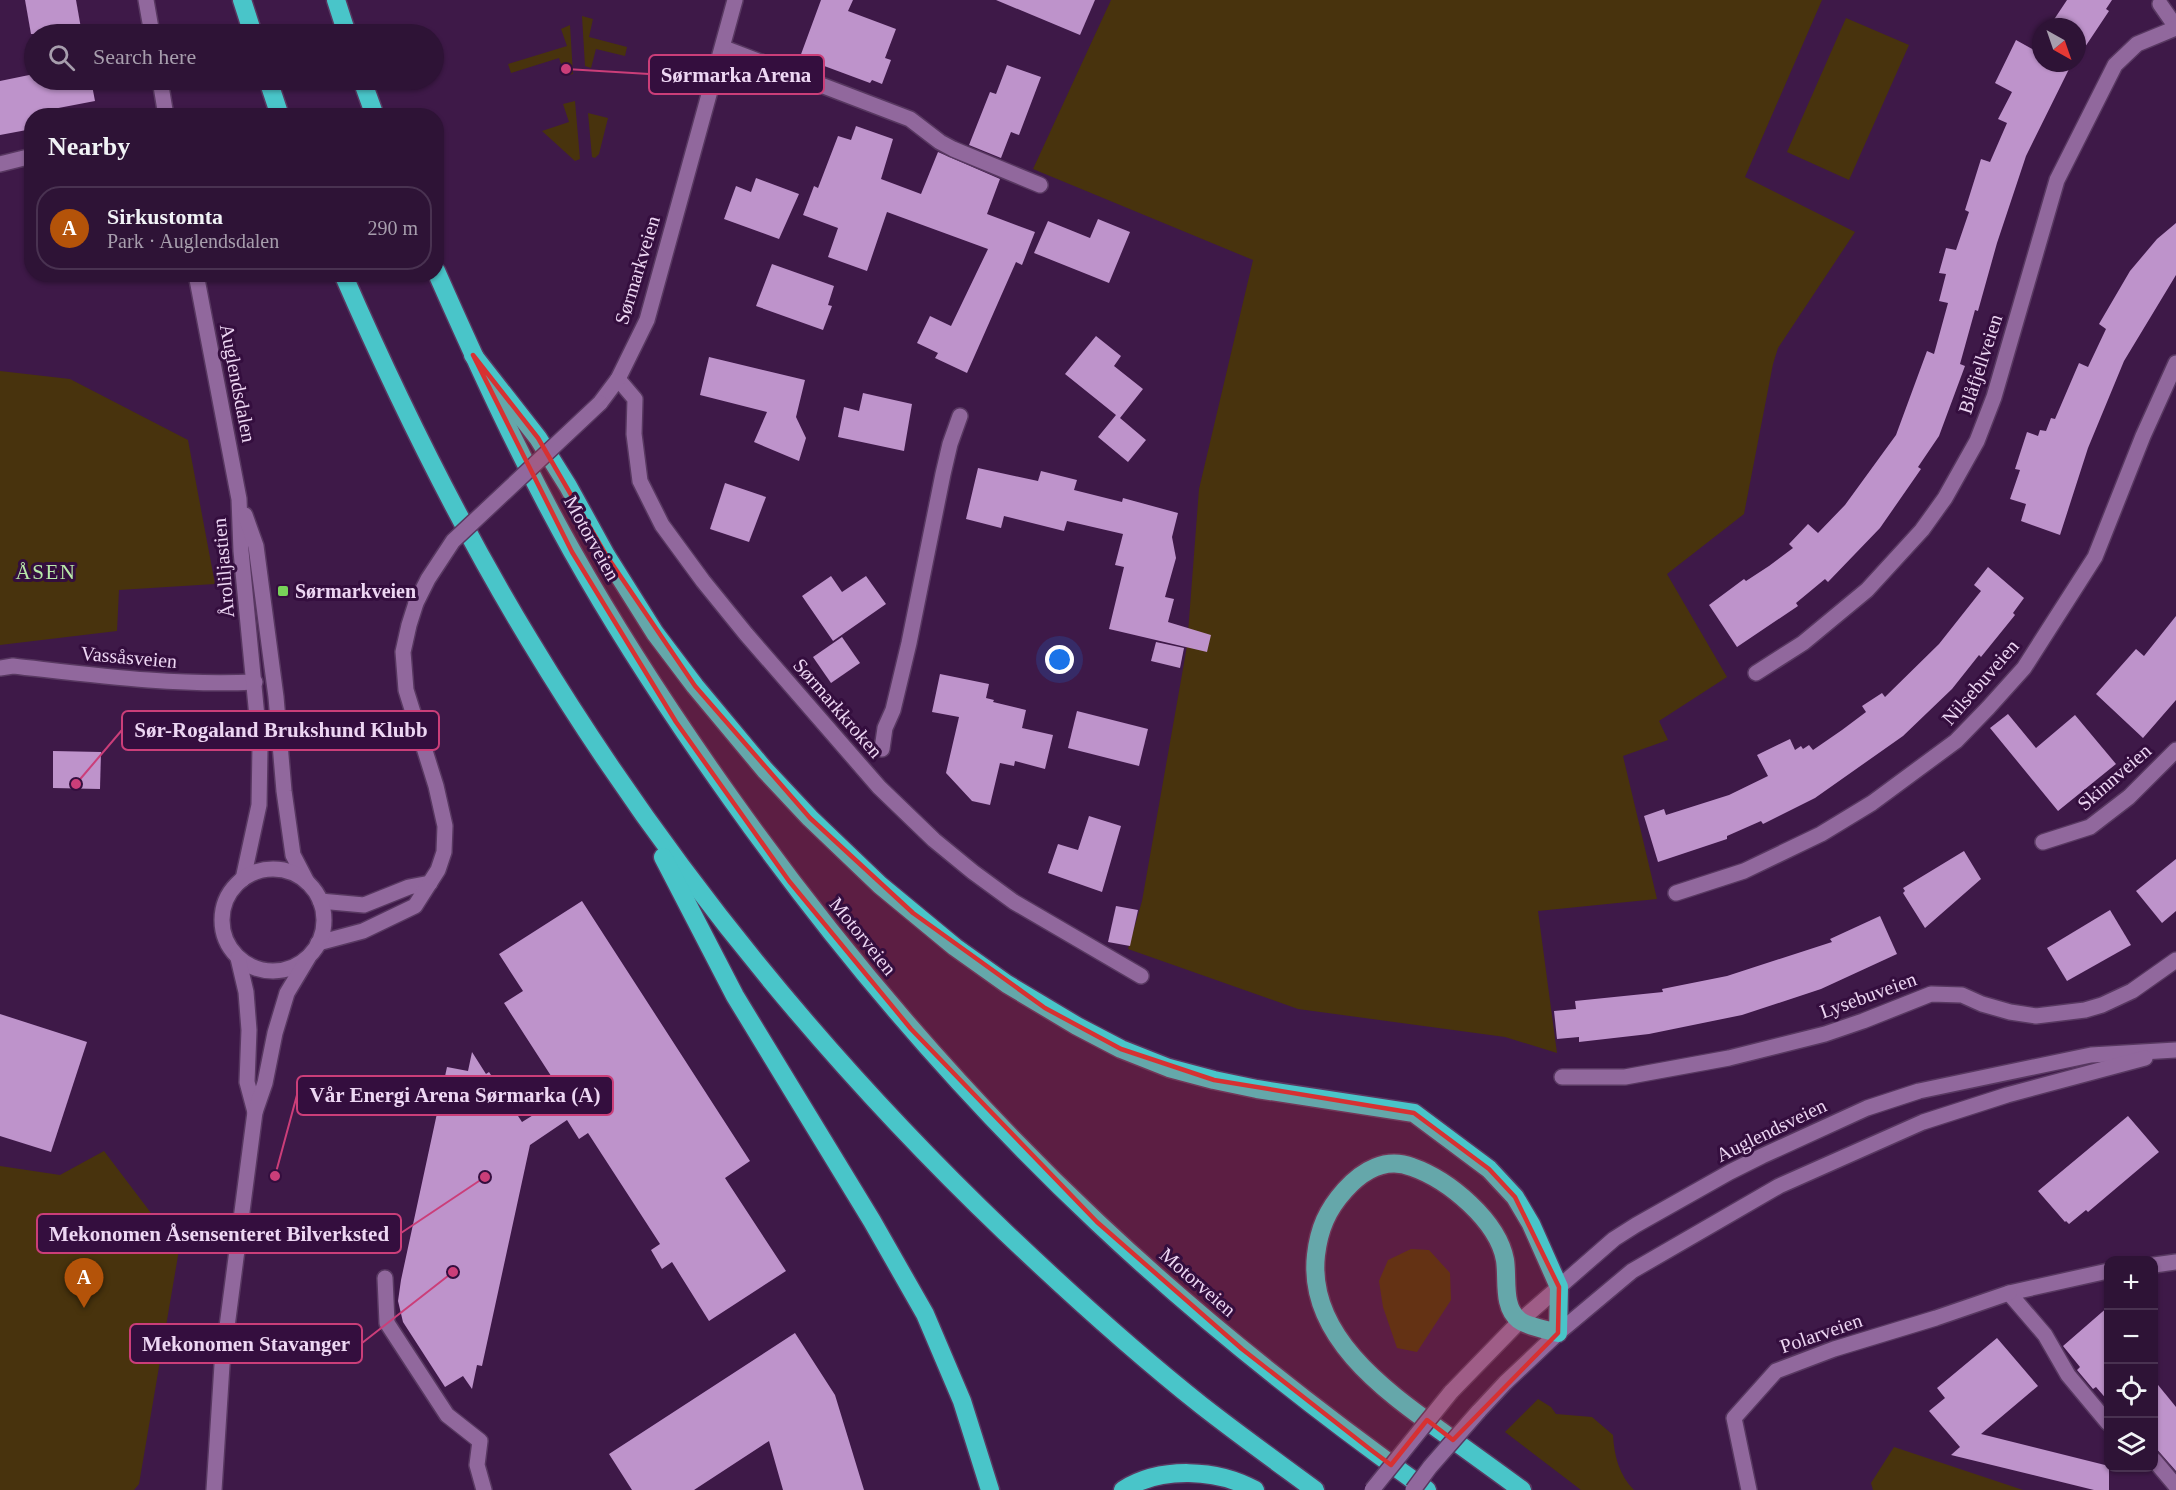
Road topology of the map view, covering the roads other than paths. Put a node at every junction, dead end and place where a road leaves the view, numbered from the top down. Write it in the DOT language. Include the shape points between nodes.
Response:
graph roads {
  1 [pos="146,0"];
  2 [pos="242,0"];
  3 [pos="336,0"];
  4 [pos="735,0"];
  5 [pos="2160,4"];
  6 [pos="150,24"];
  7 [pos="250,24"];
  8 [pos="344,24"];
  9 [pos="2176,27"];
  10 [pos="724,48"];
  11 [pos="162,90"];
  12 [pos="271,90"];
  13 [pos="366,90"];
  14 [pos="165,108"];
  15 [pos="277,108"];
  16 [pos="372,108"];
  17 [pos="24,158"];
  18 [pos="0,164"];
  19 [pos="1040,185"];
  20 [pos="198,282"];
  21 [pos="346,282"];
  22 [pos="441,282"];
  23 [pos="473,355"];
  24 [pos="2176,363"];
  25 [pos="618,379"];
  26 [pos="960,416"];
  27 [pos="239,499"];
  28 [pos="0,668"];
  29 [pos="1756,673"];
  30 [pos="255,682"];
  31 [pos="882,749"];
  32 [pos="2176,750"];
  33 [pos="635,802"];
  34 [pos="2043,842"];
  35 [pos="243,879"];
  36 [pos="307,882"];
  37 [pos="430,883"];
  38 [pos="1676,893"];
  39 [pos="320,901"];
  40 [pos="318,944"];
  41 [pos="238,958"];
  42 [pos="308,958"];
  43 [pos="2176,960"];
  44 [pos="1141,976"];
  45 [pos="2176,1050"];
  46 [pos="1562,1077"];
  47 [pos="255,1112"];
  48 [pos="2176,1262"];
  49 [pos="2158,1264"];
  50 [pos="2104,1272"];
  51 [pos="385,1278"];
  52 [pos="1559,1287"];
  53 [pos="2009,1293"];
  54 [pos="1520,1321"];
  55 [pos="1558,1333"];
  56 [pos="2105,1418"];
  57 [pos="2158,1465"];
  58 [pos="2176,1486"];
  59 [pos="214,1490"];
  60 [pos="484,1490"];
  61 [pos="990,1490"];
  62 [pos="1123,1490"];
  63 [pos="1255,1490"];
  64 [pos="1315,1490"];
  65 [pos="1372,1490"];
  66 [pos="1413,1490"];
  67 [pos="1427,1490"];
  68 [pos="1522,1490"];
  69 [pos="1749,1490"];
  1 -- 6 [label="street"];
  2 -- 7 [label="highway"];
  3 -- 8 [label="highway"];
  4 -- 10 [label="street, Sørmarkveien"];
  5 -- 9 [label="street"];
  9 -- 29 [label="street, Blåfjellveien" via="2137,44 2115,65 2057,180 1994,397 1977,441 1945,498 1922,530 1866,590 1803,643"];
  10 -- 19 [label="street" via="910,119 953,149"];
  10 -- 25 [label="street, Sørmarkveien" via="647,320"];
  11 -- 14 [label="street"];
  12 -- 15 [label="highway"];
  13 -- 16 [label="highway"];
  17 -- 18 [label="street"];
  20 -- 27 [label="street, Auglendsdalen"];
  21 -- 33 [label="highway" via="432,466 484,561 557,686"];
  22 -- 23 [label="highway, Motorveien"];
  23 -- 52 [label="highway" via="538,438 655,633 765,770 880,885 1007,984 1121,1049 1169,1068 1224,1082 1414,1113 1489,1169 1515,1197"];
  23 -- 67 [label="highway, Motorveien" via="572,552 676,722 789,881 911,1029 1035,1161 1170,1288 1312,1404"];
  24 -- 38 [label="street, Nilsebuveien" via="2095,557 2024,668 1988,708 1956,741 1821,834 1744,871"];
  25 -- 37 [label="street, Sørmarkveien, bridge" via="600,404 453,541 416,603 403,652 406,690 445,825 444,852"];
  25 -- 44 [label="street, Sørmarkkroken" via="635,399 634,434 640,481 662,525 746,634 879,787 934,840 1006,896"];
  26 -- 31 [label="street" via="950,444 909,643"];
  27 -- 30 [label="street, Åroliljastien"];
  27 -- 36 [label="street, Åroliljastien" via="256,546 293,855"];
  28 -- 30 [label="street, Vassåsveien" via="208,684"];
  30 -- 35 [label="street, Åroliljastien" via="259,805"];
  32 -- 34 [label="street, Skinnveien" via="2129,797 2090,827"];
  33 -- 61 [label="highway" via="735,996 925,1314 962,1401"];
  33 -- 64 [label="highway" via="683,870 780,991 923,1151 1122,1339"];
  35 -- 36 [label="street" via="259,871 276,869"];
  35 -- 41 [label="street" via="230,891 223,908 227,944"];
  36 -- 39 [label="street"];
  37 -- 39 [label="street" via="364,905"];
  37 -- 40 [label="street, Sørmarkveien" via="415,906 363,931"];
  39 -- 40 [label="street" via="323,929"];
  40 -- 42 [label="street"];
  41 -- 42 [label="street" via="254,968 273,971 292,968"];
  41 -- 47 [label="street" via="249,1030 247,1082"];
  42 -- 47 [label="street" via="287,993"];
  43 -- 46 [label="street, Lysebuveien" via="2132,991 2085,1010 2036,1016 2010,1012 1962,995 1931,994 1834,1030 1729,1058 1625,1077"];
  45 -- 52 [label="street, Auglendsveien" via="2091,1055 1919,1090 1867,1108 1762,1156 1636,1225"];
  45 -- 55 [label="street, Auglendsveien" via="1923,1122 1779,1186 1632,1271"];
  47 -- 59 [label="street" via="222,1365"];
  48 -- 49 [label="street"];
  50 -- 53 [label="street"];
  51 -- 60 [label="street" via="387,1323 447,1414 480,1441 477,1465"];
  52 -- 54 [label="street, Auglendsveien"];
  52 -- 55 [label="highway"];
  53 -- 56 [label="street" via="2044,1335 2068,1375"];
  53 -- 69 [label="street, Polarveien" via="1776,1371 1734,1418"];
  54 -- 55 [label="highway"];
  54 -- 65 [label="street, Auglendsveien, bridge" via="1451,1392"];
  54 -- 68 [label="highway" via="1509,1308 1504,1258 1493,1233 1479,1213 1449,1185 1414,1167 1393,1161 1363,1174 1349,1186 1321,1225 1315,1265 1317,1284 1321,1304 1338,1336 1392,1394"];
  55 -- 66 [label="street, Auglendsveien, bridge" via="1478,1412"];
  57 -- 58 [label="street"];
  62 -- 63 [label="highway" via="1143,1480 1184,1473 1209,1475"];
}
